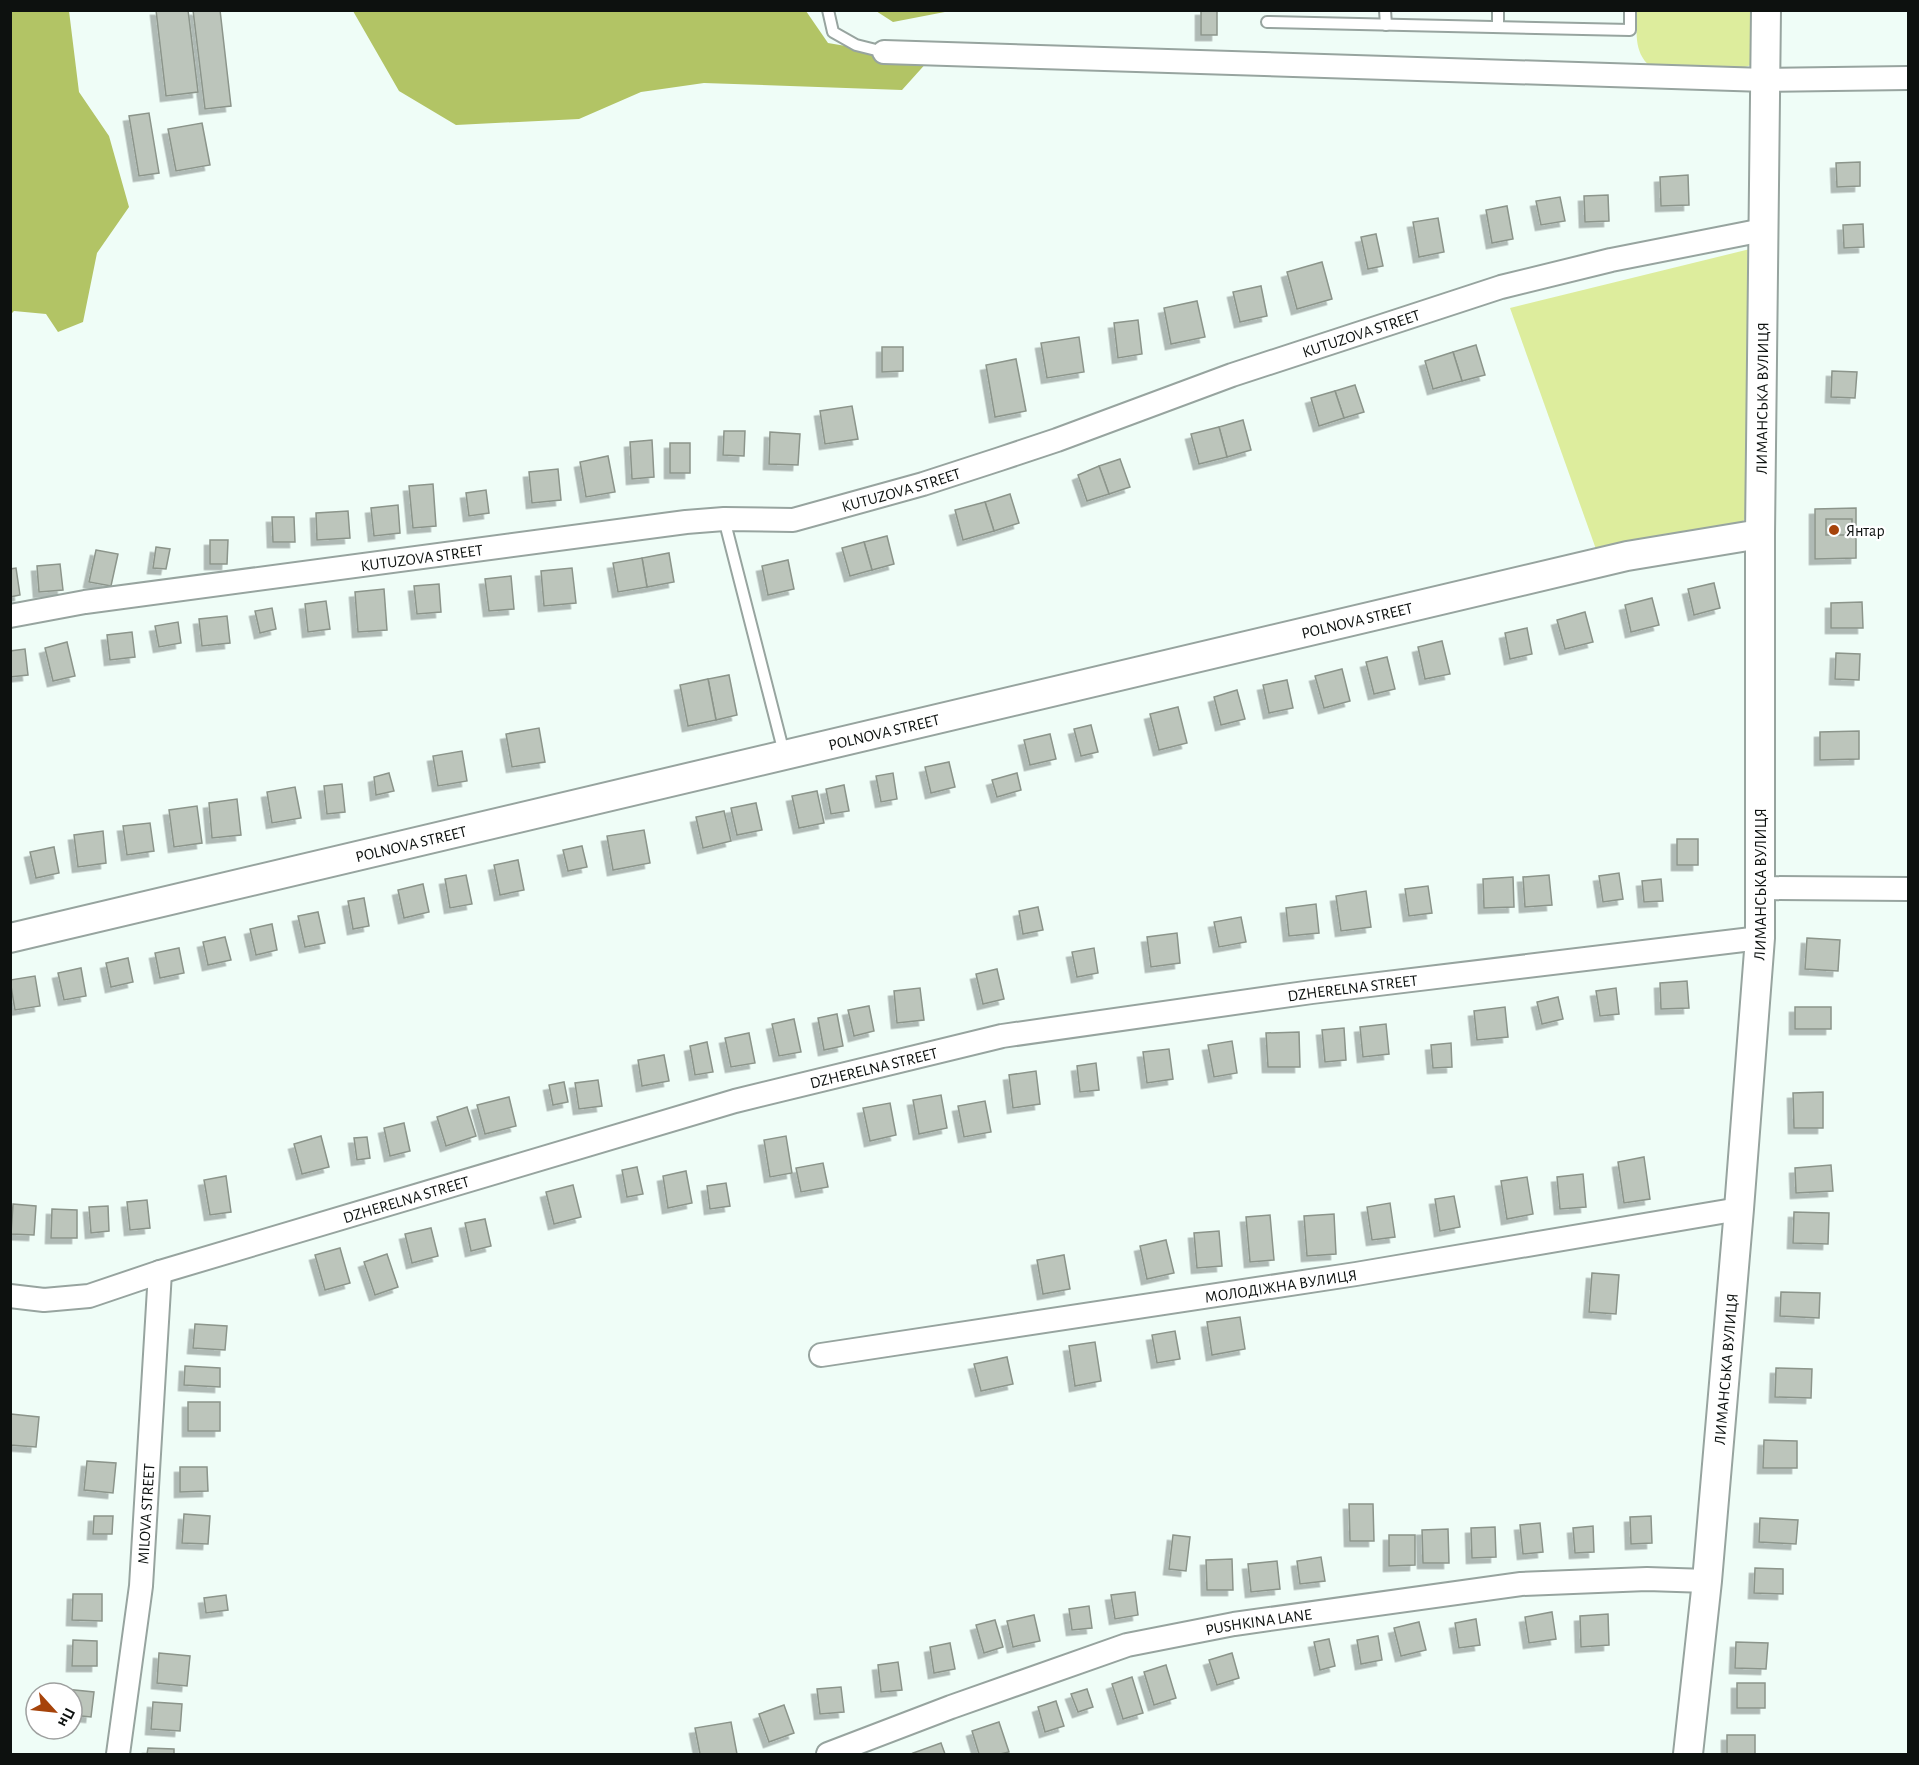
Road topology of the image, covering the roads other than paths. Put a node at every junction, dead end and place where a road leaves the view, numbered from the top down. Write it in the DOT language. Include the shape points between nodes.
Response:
graph roads {
  1 [pos="828,10"];
  2 [pos="1385,10"];
  3 [pos="1498,10"];
  4 [pos="1630,10"];
  5 [pos="1766,10"];
  6 [pos="1267,22"];
  7 [pos="1386,25"];
  8 [pos="1498,27"];
  9 [pos="884,52"];
  10 [pos="1908,78"];
  11 [pos="1765,80"];
  12 [pos="1763,230"];
  13 [pos="723,519"];
  14 [pos="1760,534"];
  15 [pos="10,616"];
  16 [pos="784,753"];
  17 [pos="1761,888"];
  18 [pos="1908,889"];
  19 [pos="10,938"];
  20 [pos="1760,938"];
  21 [pos="1739,1209"];
  22 [pos="160,1272"];
  23 [pos="10,1296"];
  24 [pos="821,1355"];
  25 [pos="1707,1581"];
  26 [pos="118,1755"];
  27 [pos="828,1755"];
  28 [pos="1688,1755"];
  1 -- 9 [label="lane" via="833,32 856,45"];
  2 -- 7 [label="lane"];
  3 -- 8 [label="lane"];
  4 -- 8 [label="lane" via="1630,30"];
  5 -- 11 [label="street, ЛИМАНСЬКА ВУЛИЦЯ"];
  6 -- 7 [label="lane"];
  7 -- 8 [label="lane"];
  9 -- 11 [label="street"];
  10 -- 11 [label="street"];
  11 -- 12 [label="street, ЛИМАНСЬКА ВУЛИЦЯ"];
  12 -- 13 [label="street, KUTUZOVA STREET" via="1611,260 1502,287 1232,375 1057,441 793,520"];
  12 -- 14 [label="street, ЛИМАНСЬКА ВУЛИЦЯ"];
  13 -- 15 [label="street, KUTUZOVA STREET" via="270,576"];
  13 -- 16 [label="lane"];
  14 -- 16 [label="street, POLNOVA STREET" via="1627,556"];
  14 -- 17 [label="street, ЛИМАНСЬКА ВУЛИЦЯ"];
  16 -- 19 [label="street, POLNOVA STREET"];
  17 -- 18 [label="street"];
  17 -- 20 [label="street, ЛИМАНСЬКА ВУЛИЦЯ"];
  20 -- 21 [label="street, ЛИМАНСЬКА ВУЛИЦЯ"];
  20 -- 22 [label="street, DZHERELNA STREET" via="1312,992 1002,1036 735,1101"];
  21 -- 24 [label="street, МОЛОДІЖНА ВУЛИЦЯ" via="1356,1274"];
  21 -- 25 [label="street, ЛИМАНСЬКА ВУЛИЦЯ"];
  22 -- 23 [label="street, DZHERELNA STREET" via="89,1296 44,1300"];
  22 -- 26 [label="street, MILOVA STREET" via="141,1586"];
  25 -- 27 [label="street, PUSHKINA LANE" via="1521,1584 1234,1624 1127,1645"];
  25 -- 28 [label="street, ЛИМАНСЬКА ВУЛИЦЯ"];
}
